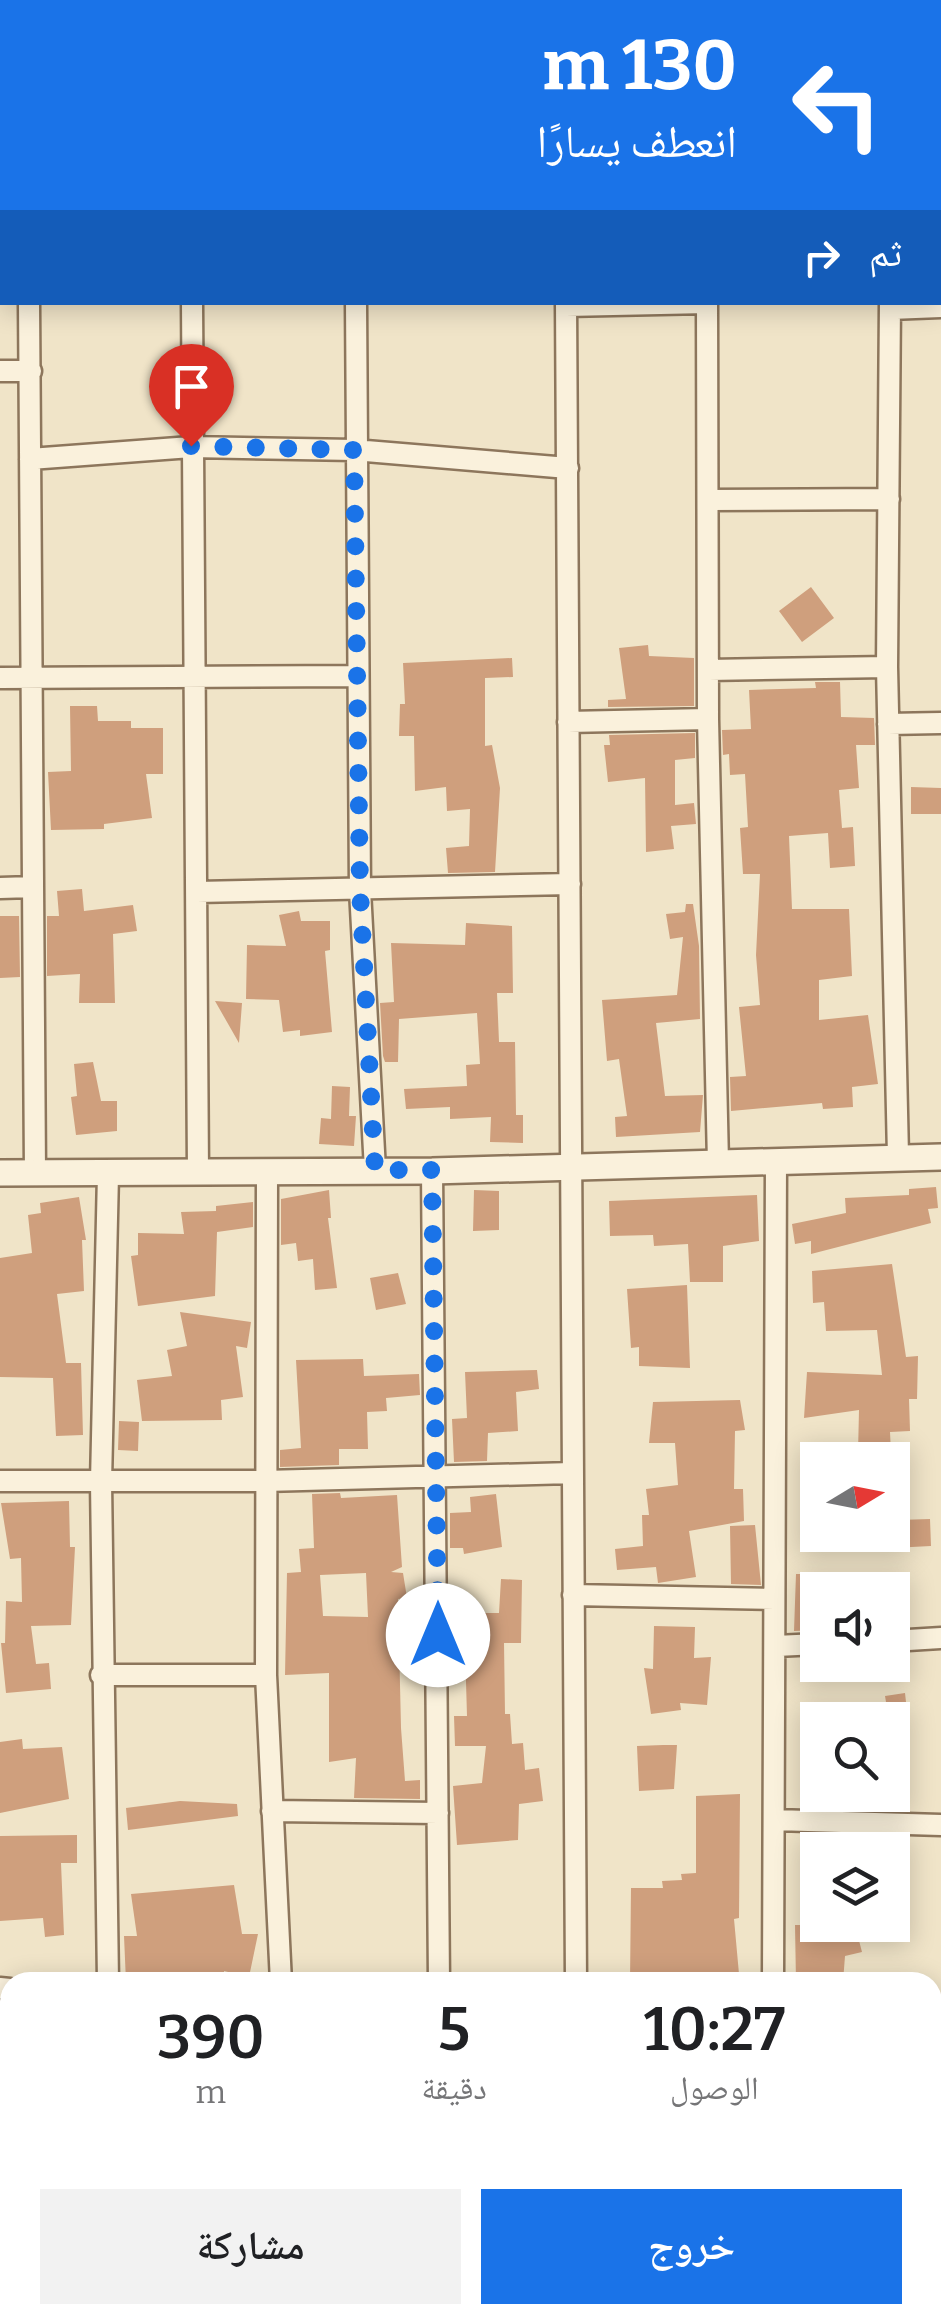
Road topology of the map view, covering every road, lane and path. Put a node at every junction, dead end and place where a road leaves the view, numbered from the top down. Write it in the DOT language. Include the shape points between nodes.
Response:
graph roads {
  1 [pos="29,305"];
  2 [pos="192,305"];
  3 [pos="356,305"];
  4 [pos="566,305"];
  5 [pos="706,305"];
  6 [pos="890,306"];
  7 [pos="941,308"];
  8 [pos="30,371"];
  9 [pos="0,372"];
  10 [pos="191,446"];
  11 [pos="354,450"];
  12 [pos="30,459"];
  13 [pos="568,468"];
  14 [pos="889,499"];
  15 [pos="710,500"];
  16 [pos="887,667"];
  17 [pos="710,670"];
  18 [pos="194,674"];
  19 [pos="358,676"];
  20 [pos="30,677"];
  21 [pos="0,678"];
  22 [pos="708,719"];
  23 [pos="568,722"];
  24 [pos="941,722"];
  25 [pos="888,724"];
  26 [pos="570,884"];
  27 [pos="32,887"];
  28 [pos="0,888"];
  29 [pos="360,890"];
  30 [pos="197,892"];
  31 [pos="898,1156"];
  32 [pos="941,1157"];
  33 [pos="776,1161"];
  34 [pos="718,1163"];
  35 [pos="572,1167"];
  36 [pos="375,1170"];
  37 [pos="432,1170"];
  38 [pos="198,1172"];
  39 [pos="0,1173"];
  40 [pos="35,1173"];
  41 [pos="267,1173"];
  42 [pos="108,1174"];
  43 [pos="572,1472"];
  44 [pos="437,1476"];
  45 [pos="264,1481"];
  46 [pos="0,1482"];
  47 [pos="101,1482"];
  48 [pos="573,1595"];
  49 [pos="774,1599"];
  50 [pos="941,1638"];
  51 [pos="910,1639"];
  52 [pos="800,1645"];
  53 [pos="776,1646"];
  54 [pos="266,1674"];
  55 [pos="101,1675"];
  56 [pos="272,1811"];
  57 [pos="438,1813"];
  58 [pos="775,1820"];
  59 [pos="941,1825"];
  60 [pos="108,1972"];
  61 [pos="280,1972"];
  62 [pos="439,1972"];
  63 [pos="576,1972"];
  64 [pos="774,1972"];
  1 -- 8 [label="street"];
  2 -- 10 [label="street"];
  3 -- 11 [label="street"];
  4 -- 13 [label="street"];
  5 -- 15 [label="street"];
  6 -- 7 [label="street"];
  6 -- 14 [label="street"];
  8 -- 9 [label="street"];
  8 -- 12 [label="street"];
  10 -- 11 [label="street"];
  10 -- 12 [label="street"];
  10 -- 18 [label="street"];
  11 -- 13 [label="street"];
  11 -- 19 [label="street"];
  12 -- 20 [label="street"];
  13 -- 23 [label="street"];
  14 -- 15 [label="street"];
  14 -- 16 [label="street"];
  15 -- 17 [label="street"];
  16 -- 17 [label="street"];
  16 -- 25 [label="street"];
  17 -- 22 [label="street"];
  18 -- 19 [label="street"];
  18 -- 20 [label="street"];
  18 -- 30 [label="street"];
  19 -- 29 [label="street"];
  20 -- 21 [label="street"];
  20 -- 27 [label="street"];
  22 -- 23 [label="street"];
  22 -- 34 [label="street"];
  23 -- 26 [label="street"];
  24 -- 25 [label="street"];
  25 -- 31 [label="street"];
  26 -- 29 [label="street"];
  26 -- 35 [label="street"];
  27 -- 28 [label="street"];
  27 -- 40 [label="street"];
  29 -- 30 [label="street"];
  29 -- 36 [label="street"];
  30 -- 38 [label="street"];
  31 -- 32 [label="street"];
  31 -- 33 [label="street"];
  33 -- 34 [label="street"];
  33 -- 49 [label="street"];
  34 -- 35 [label="street"];
  35 -- 37 [label="street"];
  35 -- 43 [label="street"];
  36 -- 37 [label="street"];
  36 -- 41 [label="street"];
  37 -- 44 [label="street"];
  38 -- 41 [label="street"];
  38 -- 42 [label="street"];
  39 -- 40 [label="street"];
  40 -- 42 [label="street"];
  41 -- 45 [label="street"];
  42 -- 47 [label="street"];
  43 -- 44 [label="street"];
  43 -- 48 [label="street"];
  44 -- 45 [label="street"];
  44 -- 57 [label="street"];
  45 -- 47 [label="street"];
  45 -- 54 [label="street"];
  46 -- 47 [label="street"];
  47 -- 55 [label="street"];
  48 -- 49 [label="street"];
  48 -- 63 [label="street"];
  49 -- 53 [label="street"];
  50 -- 51 [label="street"];
  52 -- 53 [label="street"];
  53 -- 58 [label="street"];
  54 -- 55 [label="street"];
  54 -- 56 [label="street"];
  55 -- 60 [label="street"];
  56 -- 57 [label="street"];
  56 -- 61 [label="street"];
  57 -- 62 [label="street"];
  58 -- 59 [label="street"];
  58 -- 64 [label="street"];
}
